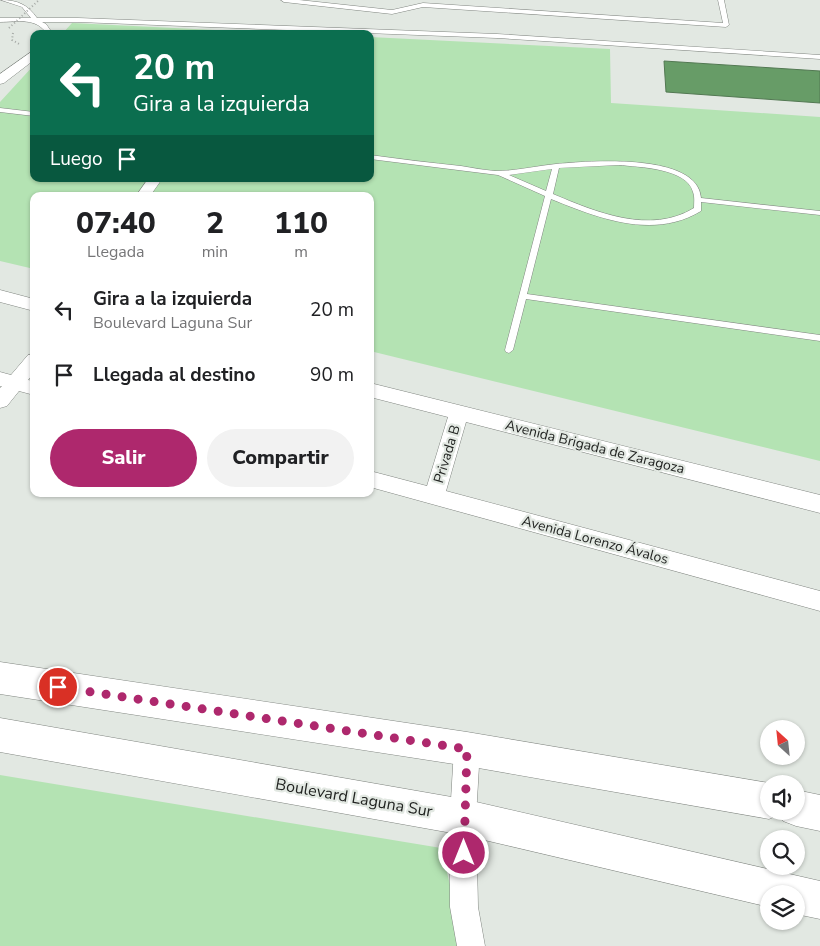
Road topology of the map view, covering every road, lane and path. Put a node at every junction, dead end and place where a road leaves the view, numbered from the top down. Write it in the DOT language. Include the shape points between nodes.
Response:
graph roads {
  1 [pos="4,0"];
  2 [pos="30,0"];
  3 [pos="39,0"];
  4 [pos="284,0"];
  5 [pos="721,0"];
  6 [pos="24,6"];
  7 [pos="0,20"];
  8 [pos="36,21"];
  9 [pos="15,27"];
  10 [pos="10,28"];
  11 [pos="47,30"];
  12 [pos="340,30"];
  13 [pos="374,31"];
  14 [pos="30,50"];
  15 [pos="820,58"];
  16 [pos="0,80"];
  17 [pos="0,110"];
  18 [pos="30,114"];
  19 [pos="374,157"];
  20 [pos="556,166"];
  21 [pos="499,173"];
  22 [pos="549,194"];
  23 [pos="700,200"];
  24 [pos="820,213"];
  25 [pos="0,296"];
  26 [pos="522,296"];
  27 [pos="30,304"];
  28 [pos="820,338"];
  29 [pos="509,350"];
  30 [pos="30,363"];
  31 [pos="8,381"];
  32 [pos="30,387"];
  33 [pos="374,391"];
  34 [pos="0,402"];
  35 [pos="460,413"];
  36 [pos="374,480"];
  37 [pos="434,496"];
  38 [pos="820,504"];
  39 [pos="820,601"];
  40 [pos="0,678"];
  41 [pos="0,735"];
  42 [pos="467,749"];
  43 [pos="760,800"];
  44 [pos="805,810"];
  45 [pos="820,814"];
  46 [pos="464,817"];
  47 [pos="760,886"];
  48 [pos="805,897"];
  49 [pos="820,900"];
  50 [pos="471,946"];
  1 -- 6 [label="lane"];
  2 -- 6 [label="lane"];
  3 -- 10 [label="path, bridge"];
  4 -- 5 [label="lane" via="392,12 423,5 726,25"];
  6 -- 8 [label="lane"];
  7 -- 8 [label="lane"];
  8 -- 11 [label="lane"];
  8 -- 12 [label="lane"];
  9 -- 14 [label="path" via="12,40"];
  13 -- 15 [label="lane" via="497,36"];
  14 -- 16 [label="street"];
  17 -- 18 [label="lane"];
  19 -- 21 [label="lane"];
  20 -- 21 [label="lane"];
  20 -- 22 [label="lane"];
  20 -- 23 [label="lane" via="626,164 669,169 686,177 698,189"];
  21 -- 22 [label="lane"];
  22 -- 23 [label="lane" via="604,214 657,223 688,216 698,210"];
  22 -- 26 [label="lane"];
  23 -- 24 [label="lane"];
  25 -- 27 [label="street"];
  26 -- 28 [label="lane"];
  26 -- 29 [label="lane"];
  30 -- 31 [label="street"];
  31 -- 32 [label="street"];
  31 -- 34 [label="street"];
  33 -- 35 [label="street, Avenida Brigada de Zaragoza"];
  35 -- 37 [label="street, Privada B"];
  35 -- 38 [label="street, Avenida Brigada de Zaragoza"];
  36 -- 37 [label="street, Avenida Lorenzo Ávalos"];
  37 -- 39 [label="street, Avenida Lorenzo Ávalos"];
  40 -- 42 [label="main road"];
  41 -- 46 [label="main road, Boulevard Laguna Sur"];
  42 -- 43 [label="main road"];
  42 -- 46 [label="street"];
  44 -- 45 [label="main road"];
  46 -- 47 [label="main road, Boulevard Laguna Sur"];
  46 -- 50 [label="street" via="464,907"];
  48 -- 49 [label="main road, Boulevard Laguna Sur"];
}
